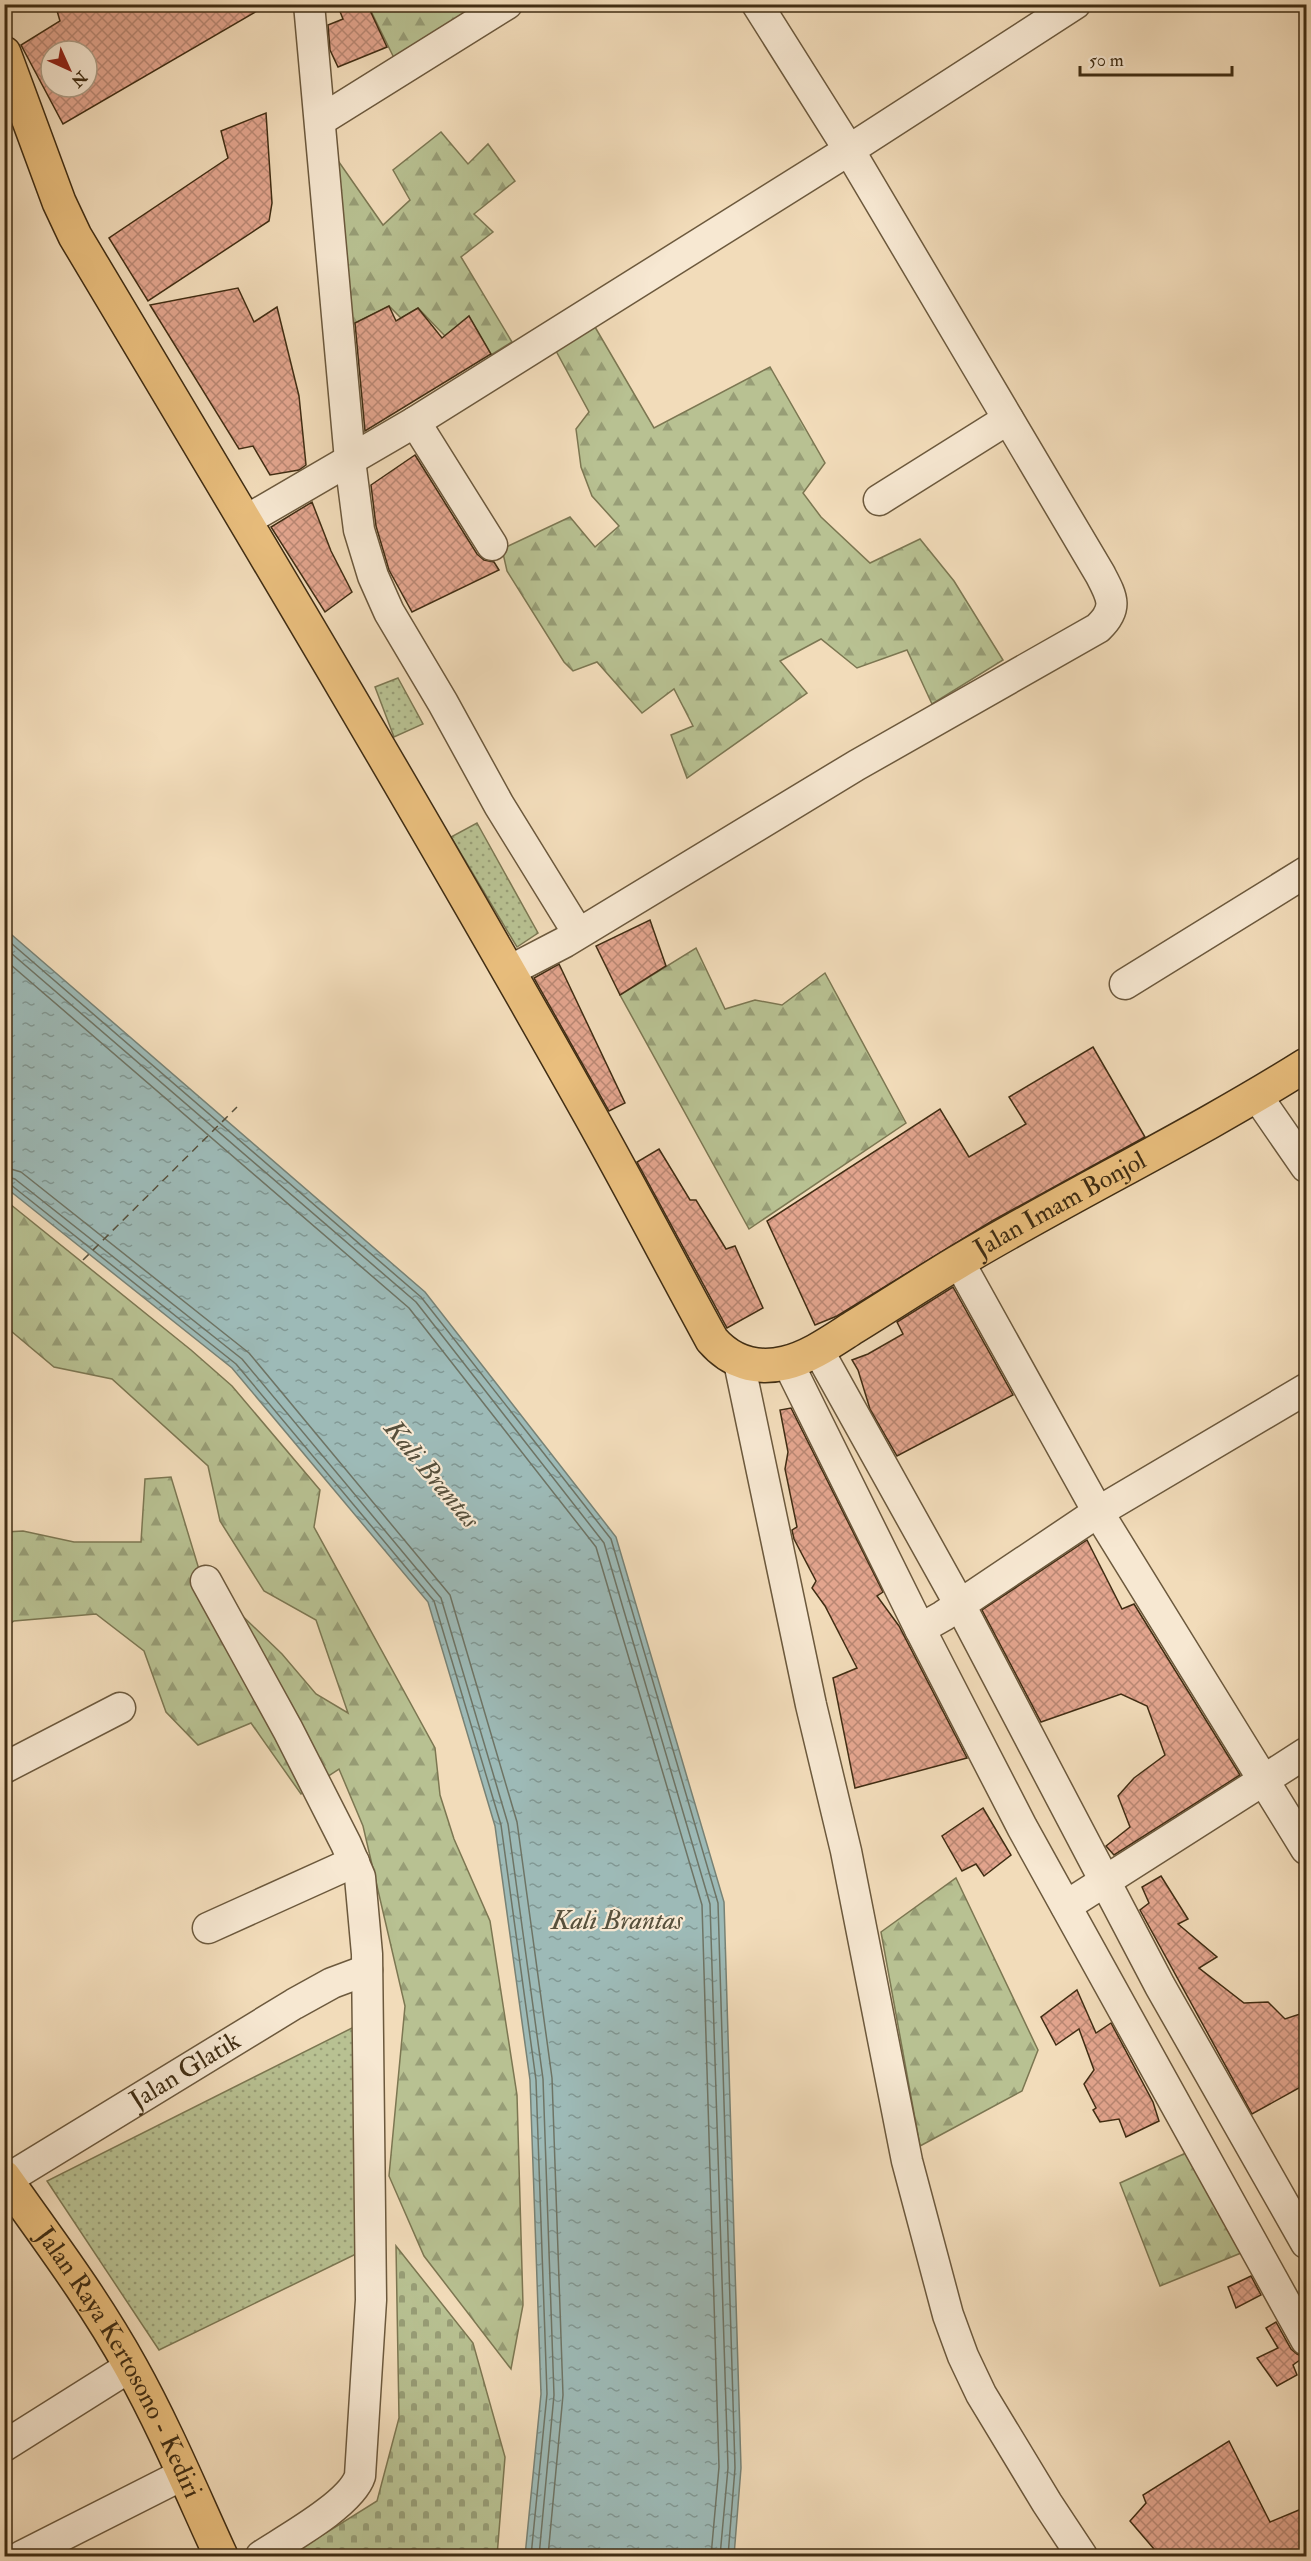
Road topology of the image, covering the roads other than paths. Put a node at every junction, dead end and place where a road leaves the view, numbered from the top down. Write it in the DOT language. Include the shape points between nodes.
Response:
graph roads {
  1 [pos="309,4"];
  2 [pos="507,4"];
  3 [pos="757,4"];
  4 [pos="1075,4"];
  5 [pos="4,53"];
  6 [pos="321,120"];
  7 [pos="849,150"];
  8 [pos="1008,419"];
  9 [pos="415,422"];
  10 [pos="350,460"];
  11 [pos="879,500"];
  12 [pos="245,521"];
  13 [pos="492,545"];
  14 [pos="1306,872"];
  15 [pos="563,943"];
  16 [pos="509,971"];
  17 [pos="1125,984"];
  18 [pos="1306,1065"];
  19 [pos="1257,1096"];
  20 [pos="1306,1167"];
  21 [pos="959,1262"];
  22 [pos="802,1357"];
  23 [pos="739,1362"];
  24 [pos="1306,1389"];
  25 [pos="1098,1512"];
  26 [pos="206,1581"];
  27 [pos="941,1617"];
  28 [pos="120,1708"];
  29 [pos="1306,1754"];
  30 [pos="4,1768"];
  31 [pos="1264,1782"];
  32 [pos="1306,1849"];
  33 [pos="354,1862"];
  34 [pos="1107,1882"];
  35 [pos="1066,1906"];
  36 [pos="208,1928"];
  37 [pos="367,1970"];
  38 [pos="5,2178"];
  39 [pos="1306,2243"];
  40 [pos="1306,2340"];
  41 [pos="131,2367"];
  42 [pos="4,2446"];
  43 [pos="184,2474"];
  44 [pos="22,2556"];
  45 [pos="221,2556"];
  46 [pos="261,2556"];
  47 [pos="1082,2556"];
  1 -- 6 [label="street"];
  2 -- 6 [label="street"];
  3 -- 7 [label="street"];
  4 -- 7 [label="street"];
  5 -- 12 [label="main road" via="75,236"];
  6 -- 10 [label="street"];
  7 -- 8 [label="street"];
  7 -- 9 [label="street"];
  8 -- 11 [label="street"];
  8 -- 15 [label="street" via="1106,586 1113,607 1106,621 857,765"];
  9 -- 10 [label="street"];
  9 -- 13 [label="street"];
  10 -- 12 [label="street"];
  10 -- 15 [label="street" via="359,530 373,576 389,612 500,805"];
  12 -- 16 [label="main road"];
  14 -- 17 [label="street"];
  15 -- 16 [label="street"];
  16 -- 23 [label="main road" via="712,1340"];
  18 -- 19 [label="main road, Jalan Imam Bonjol"];
  19 -- 20 [label="street"];
  19 -- 21 [label="main road, Jalan Imam Bonjol"];
  21 -- 22 [label="main road, Jalan Imam Bonjol"];
  21 -- 25 [label="street"];
  22 -- 23 [label="main road" via="765,1366"];
  22 -- 27 [label="street"];
  22 -- 27 [label="street"];
  23 -- 47 [label="street" via="846,1851 907,2161 948,2315 981,2394"];
  24 -- 25 [label="street"];
  25 -- 27 [label="street"];
  25 -- 31 [label="street"];
  26 -- 33 [label="street" via="288,1730"];
  27 -- 34 [label="street"];
  27 -- 35 [label="street"];
  28 -- 30 [label="street"];
  29 -- 31 [label="street"];
  31 -- 32 [label="street"];
  31 -- 34 [label="street"];
  33 -- 36 [label="street"];
  33 -- 37 [label="street" via="364,1902"];
  34 -- 35 [label="street"];
  34 -- 39 [label="street" via="1160,1986"];
  35 -- 40 [label="street"];
  37 -- 38 [label="street, Jalan Glatik" via="294,2004"];
  37 -- 46 [label="street" via="371,2300 360,2476 345,2499"];
  38 -- 41 [label="main road, Jalan Raya Kertosono - Kediri" via="42,2228"];
  41 -- 42 [label="street"];
  41 -- 43 [label="main road, Jalan Raya Kertosono - Kediri"];
  43 -- 44 [label="street"];
  43 -- 45 [label="main road, Jalan Raya Kertosono - Kediri"];
}
